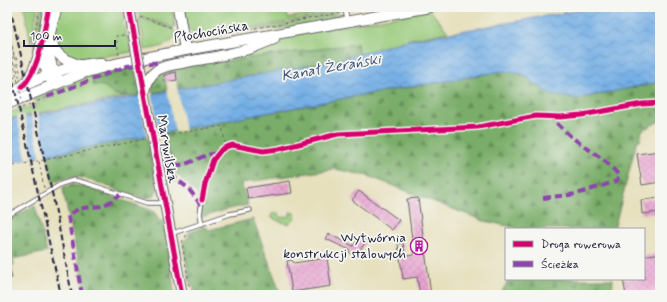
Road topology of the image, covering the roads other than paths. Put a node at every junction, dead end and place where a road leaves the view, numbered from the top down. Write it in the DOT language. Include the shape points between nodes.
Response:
graph roads {
  1 [pos="49,7"];
  2 [pos="57,7"];
  3 [pos="129,7"];
  4 [pos="178,7"];
  5 [pos="345,7"];
  6 [pos="430,7"];
  7 [pos="346,17"];
  8 [pos="289,32"];
  9 [pos="50,36"];
  10 [pos="41,43"];
  11 [pos="185,50"];
  12 [pos="81,69"];
  13 [pos="52,74"];
  14 [pos="69,80"];
  15 [pos="22,87"];
  16 [pos="38,92"];
  17 [pos="145,93"];
  18 [pos="7,94"];
  19 [pos="10,107"];
  20 [pos="202,200"];
  21 [pos="165,203"];
  22 [pos="250,210"];
  23 [pos="7,216"];
  24 [pos="202,224"];
  25 [pos="171,234"];
  26 [pos="182,295"];
  1 -- 10 [label="main road"];
  2 -- 9 [label="main road"];
  3 -- 17 [label="main road, Marywilska, bridge"];
  4 -- 11 [label="main road"];
  5 -- 7 [label="lane"];
  6 -- 7 [label="main road, Płochocińska"];
  7 -- 8 [label="main road, Płochocińska"];
  8 -- 11 [label="main road, Płochocińska"];
  8 -- 17 [label="main road, bridge" via="249,49 159,68 150,78"];
  9 -- 12 [label="main road" via="59,55"];
  9 -- 13 [label="main road" via="48,47 53,66"];
  10 -- 13 [label="main road" via="45,69"];
  10 -- 15 [label="main road" via="32,74"];
  11 -- 12 [label="main road, Płochocińska" via="92,63"];
  12 -- 13 [label="main road, Płochocińska"];
  12 -- 14 [label="main road, Płochocińska"];
  13 -- 14 [label="main road"];
  13 -- 15 [label="main road, Płochocińska"];
  13 -- 16 [label="main road" via="49,84"];
  14 -- 16 [label="main road, Płochocińska"];
  15 -- 18 [label="main road, Płochocińska"];
  16 -- 19 [label="main road, Płochocińska"];
  17 -- 21 [label="main road, Marywilska, bridge"];
  20 -- 24 [label="lane"];
  21 -- 23 [label="lane" via="147,203 74,180 61,184"];
  21 -- 25 [label="main road, Marywilska"];
  22 -- 24 [label="lane"];
  24 -- 25 [label="lane"];
  25 -- 26 [label="main road, Marywilska"];
}
